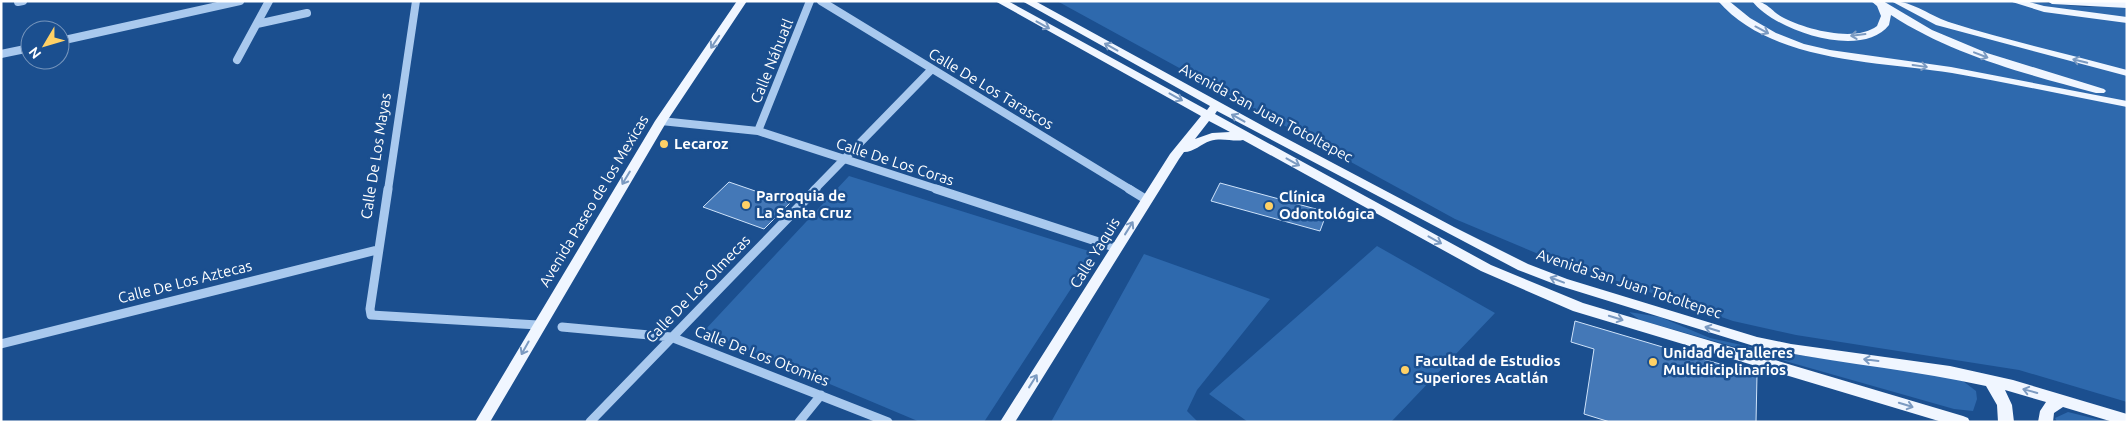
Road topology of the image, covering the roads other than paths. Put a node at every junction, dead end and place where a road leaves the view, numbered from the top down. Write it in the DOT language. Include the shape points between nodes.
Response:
graph roads {
  1 [pos="240,1"];
  2 [pos="269,1"];
  3 [pos="416,1"];
  4 [pos="742,1"];
  5 [pos="810,1"];
  6 [pos="821,1"];
  7 [pos="1000,1"];
  8 [pos="1027,1"];
  9 [pos="1723,1"];
  10 [pos="1757,1"];
  11 [pos="1896,1"];
  12 [pos="2014,1"];
  13 [pos="2058,2"];
  14 [pos="1879,4"];
  15 [pos="2127,5"];
  16 [pos="308,12"];
  17 [pos="2127,20"];
  18 [pos="257,24"];
  19 [pos="70,39"];
  20 [pos="20,50"];
  21 [pos="1,54"];
  22 [pos="237,60"];
  23 [pos="932,69"];
  24 [pos="2127,73"];
  25 [pos="2127,98"];
  26 [pos="2127,104"];
  27 [pos="1212,110"];
  28 [pos="661,121"];
  29 [pos="758,131"];
  30 [pos="1250,138"];
  31 [pos="1174,157"];
  32 [pos="844,159"];
  33 [pos="1147,200"];
  34 [pos="1117,248"];
  35 [pos="377,250"];
  36 [pos="538,325"];
  37 [pos="562,327"];
  38 [pos="671,337"];
  39 [pos="1,344"];
  40 [pos="1991,381"];
  41 [pos="821,395"];
  42 [pos="2062,400"];
  43 [pos="2127,420"];
  44 [pos="482,422"];
  45 [pos="590,422"];
  46 [pos="799,422"];
  47 [pos="888,422"];
  48 [pos="1007,422"];
  49 [pos="1963,422"];
  50 [pos="2006,422"];
  51 [pos="2046,422"];
  1 -- 19 [label="street"];
  2 -- 18 [label="street"];
  3 -- 35 [label="street, Calle De Los Mayas"];
  4 -- 28 [label="main road, Avenida Paseo de los Mexicas, one-way"];
  5 -- 29 [label="street, Calle Náhuatl"];
  6 -- 23 [label="street, Calle De Los Tarascos"];
  7 -- 27 [label="main road, Avenida San Juan Totoltepec, one-way"];
  27 -- 8 [label="main road, Avenida San Juan Totoltepec, one-way"];
  9 -- 26 [label="main road, one-way" via="1745,20 1766,32 1815,50 1951,70"];
  14 -- 10 [label="main road, one-way" via="1886,16 1884,25 1875,32 1837,36 1791,25 1772,15"];
  24 -- 11 [label="main road, one-way" via="1966,31 1932,20"];
  12 -- 17 [label="main road" via="2058,11"];
  13 -- 15 [label="main road"];
  14 -- 25 [label="main road, one-way" via="1907,22 1975,53 2036,74"];
  16 -- 18 [label="street"];
  18 -- 22 [label="street"];
  20 -- 21 [label="street"];
  23 -- 32 [label="street, Calle De Los Olmecas"];
  23 -- 33 [label="street, Calle De Los Tarascos"];
  27 -- 30 [label="main road, Avenida San Juan Totoltepec"];
  27 -- 31 [label="main road, Calle Yaquis"];
  40 -- 27 [label="main road, Avenida San Juan Totoltepec, one-way" via="1907,364 1757,342 1578,288 1523,267"];
  28 -- 29 [label="street, Calle De Los Coras"];
  28 -- 36 [label="main road, Avenida Paseo de los Mexicas, one-way"];
  29 -- 32 [label="street, Calle De Los Coras"];
  30 -- 31 [label="main road" via="1225,134 1209,136"];
  30 -- 49 [label="main road, Avenida San Juan Totoltepec, one-way" via="1486,268 1532,289 1578,307"];
  31 -- 33 [label="main road, Calle Yaquis"];
  32 -- 34 [label="street, Calle De Los Coras"];
  32 -- 38 [label="street, Calle De Los Olmecas"];
  34 -- 33 [label="main road, Calle Yaquis, one-way"];
  48 -- 34 [label="main road, Calle Yaquis, one-way"];
  35 -- 36 [label="street, Calle De Los Mayas" via="371,315"];
  35 -- 39 [label="street, Calle De Los Aztecas"];
  36 -- 44 [label="main road, Avenida Paseo de los Mexicas, one-way"];
  37 -- 38 [label="street, Calle De Los Otomies"];
  38 -- 41 [label="street, Calle De Los Otomies"];
  38 -- 45 [label="street, Calle De Los Olmecas"];
  42 -- 40 [label="main road, Avenida San Juan Totoltepec, one-way"];
  40 -- 50 [label="main road" via="2003,396 2008,410"];
  41 -- 46 [label="street"];
  41 -- 47 [label="street, Calle De Los Otomies"];
  42 -- 43 [label="main road, Avenida San Juan Totoltepec"];
  42 -- 51 [label="main road" via="2050,406 2045,415"];
}
